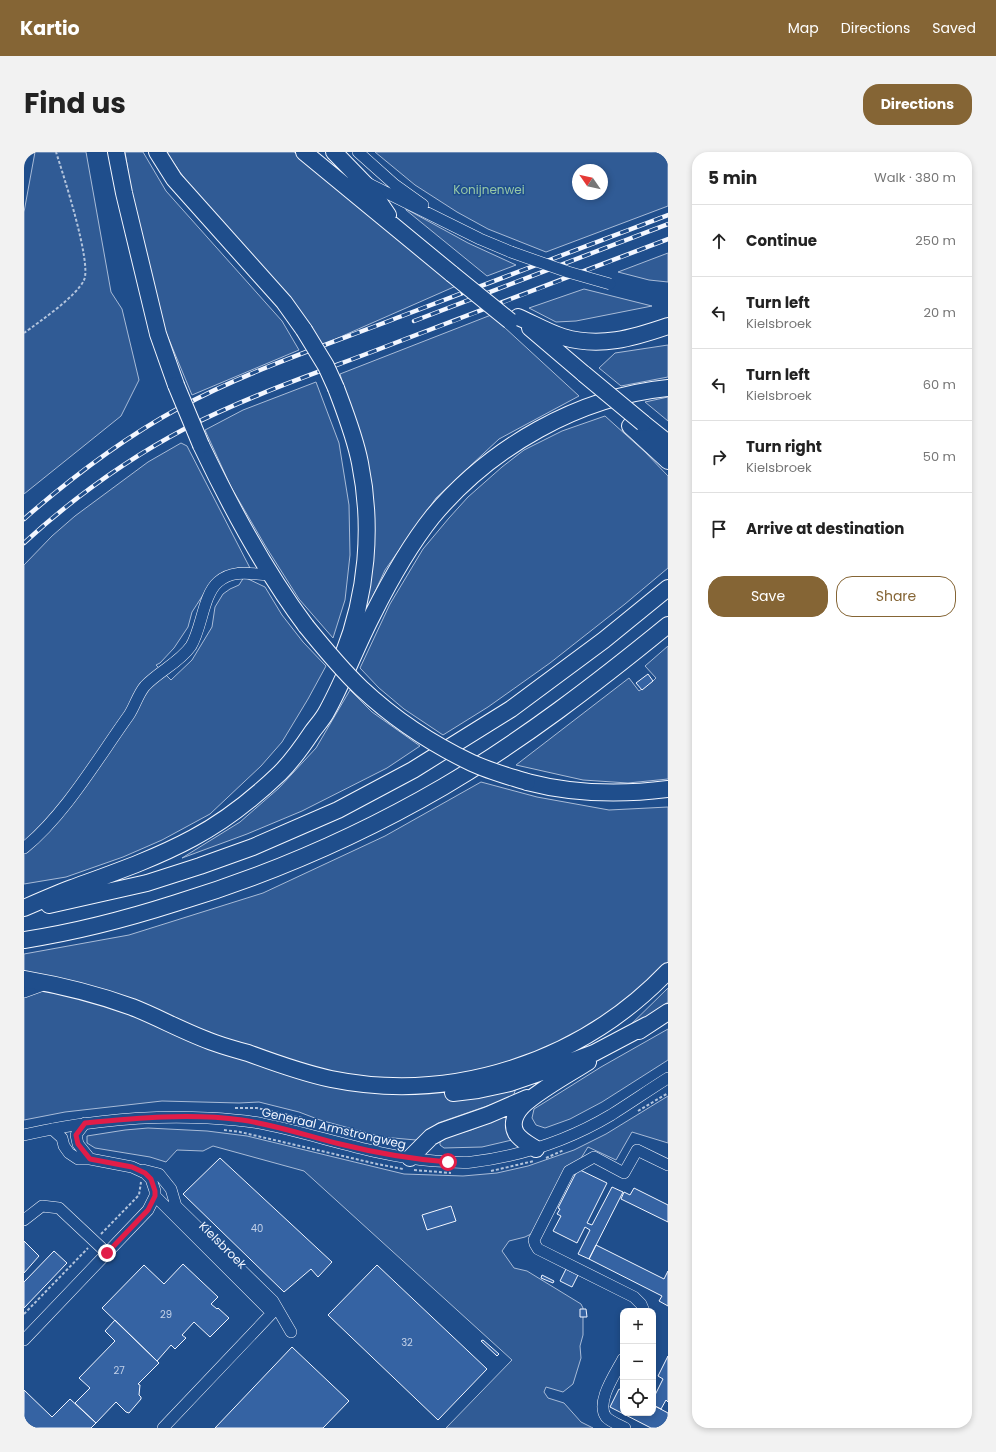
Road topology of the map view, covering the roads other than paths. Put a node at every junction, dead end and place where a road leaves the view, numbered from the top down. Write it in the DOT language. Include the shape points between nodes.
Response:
graph roads {
  1 [pos="116,152"];
  2 [pos="157,152"];
  3 [pos="304,152"];
  4 [pos="311,152"];
  5 [pos="334,152"];
  6 [pos="358,152"];
  7 [pos="363,181"];
  8 [pos="388,215"];
  9 [pos="460,230"];
  10 [pos="456,272"];
  11 [pos="610,284"];
  12 [pos="514,319"];
  13 [pos="668,326"];
  14 [pos="668,388"];
  15 [pos="637,425"];
  16 [pos="668,443"];
  17 [pos="668,461"];
  18 [pos="270,575"];
  19 [pos="668,588"];
  20 [pos="668,625"];
  21 [pos="309,737"];
  22 [pos="668,789"];
  23 [pos="24,848"];
  24 [pos="24,908"];
  25 [pos="24,940"];
  26 [pos="668,971"];
  27 [pos="24,979"];
  28 [pos="49,983"];
  29 [pos="24,992"];
  30 [pos="668,1012"];
  31 [pos="647,1025"];
  32 [pos="214,1042"];
  33 [pos="668,1078"];
  34 [pos="546,1089"];
  35 [pos="85,1123"];
  36 [pos="66,1127"];
  37 [pos="52,1129"];
  38 [pos="24,1135"];
  39 [pos="76,1135"];
  40 [pos="62,1138"];
  41 [pos="536,1149"];
  42 [pos="410,1158"];
  43 [pos="90,1159"];
  44 [pos="668,1165"];
  45 [pos="132,1167"];
  46 [pos="171,1189"];
  47 [pos="155,1196"];
  48 [pos="24,1220"];
  49 [pos="107,1253"];
  50 [pos="273,1301"];
  51 [pos="643,1308"];
  52 [pos="272,1313"];
  53 [pos="291,1332"];
  54 [pos="24,1340"];
  55 [pos="620,1365"];
  56 [pos="163,1428"];
  57 [pos="625,1428"];
  1 -- 18 [label="highway, bridge" via="158,334 176,385 201,445 239,522"];
  2 -- 21 [label="highway, bridge" via="174,179 284,302 304,330 336,388 360,463 365,500 364,577 349,640"];
  3 -- 10 [label="highway"];
  4 -- 8 [label="highway"];
  5 -- 7 [label="highway"];
  6 -- 9 [label="street" via="395,185"];
  7 -- 8 [label="highway"];
  7 -- 9 [label="street"];
  8 -- 10 [label="highway"];
  9 -- 11 [label="street, bridge" via="511,252"];
  10 -- 12 [label="highway"];
  12 -- 13 [label="highway" via="563,337 587,342 635,337"];
  12 -- 15 [label="highway, bridge"];
  14 -- 21 [label="highway" via="618,397 554,421 494,458 465,483 433,516 415,542 372,616 327,712"];
  15 -- 16 [label="highway"];
  15 -- 17 [label="highway"];
  18 -- 22 [label="highway, bridge" via="306,626 362,689 418,732 473,763 527,782 574,792 607,793"];
  18 -- 23 [label="street" via="241,572 227,576 217,583 210,593 191,645 181,657 145,686 83,781 54,818"];
  19 -- 24 [label="highway" via="604,640 511,709 413,770 338,810 253,847 160,879 89,897"];
  20 -- 25 [label="highway" via="548,718 493,756 360,832 272,871 218,890 96,926"];
  21 -- 24 [label="highway" via="300,751 280,772 248,802 217,824 128,869"];
  26 -- 32 [label="highway" via="646,993 594,1032 539,1060 468,1080 395,1086 332,1079"];
  27 -- 28 [label="highway"];
  28 -- 29 [label="street"];
  28 -- 32 [label="highway" via="132,1007"];
  30 -- 31 [label="highway"];
  31 -- 32 [label="highway" via="594,1053 551,1069 478,1090 436,1095 393,1096 329,1087 243,1059"];
  31 -- 34 [label="highway"];
  33 -- 41 [label="street, Generaal Armstrongweg" via="577,1133"];
  34 -- 41 [label="highway" via="519,1109 515,1118 516,1133"];
  34 -- 42 [label="highway" via="518,1103 442,1131 431,1137"];
  35 -- 36 [label="street, Generaal Armstrongweg"];
  35 -- 39 [label="street"];
  35 -- 42 [label="street, Generaal Armstrongweg" via="162,1116 241,1120"];
  36 -- 37 [label="street, Generaal Armstrongweg"];
  36 -- 39 [label="street"];
  36 -- 40 [label="street"];
  37 -- 38 [label="street, Generaal Armstrongweg"];
  37 -- 40 [label="street, Kielsbroek"];
  39 -- 43 [label="street" via="78,1144"];
  40 -- 43 [label="street, Kielsbroek" via="69,1153 78,1159"];
  41 -- 42 [label="street, Generaal Armstrongweg" via="470,1163"];
  43 -- 45 [label="street, Kielsbroek"];
  44 -- 51 [label="street" via="636,1150 624,1173 594,1157 569,1171 534,1240 538,1249 634,1298"];
  45 -- 46 [label="street" via="159,1174"];
  45 -- 47 [label="street, Kielsbroek" via="151,1179"];
  46 -- 47 [label="street"];
  46 -- 50 [label="street" via="176,1206"];
  47 -- 49 [label="street" via="148,1210"];
  47 -- 52 [label="street, Kielsbroek"];
  48 -- 49 [label="street" via="42,1206 59,1208"];
  49 -- 54 [label="street"];
  50 -- 52 [label="street"];
  50 -- 53 [label="street"];
  52 -- 56 [label="street"];
  55 -- 57 [label="street" via="605,1394 602,1407 606,1416"];
}
